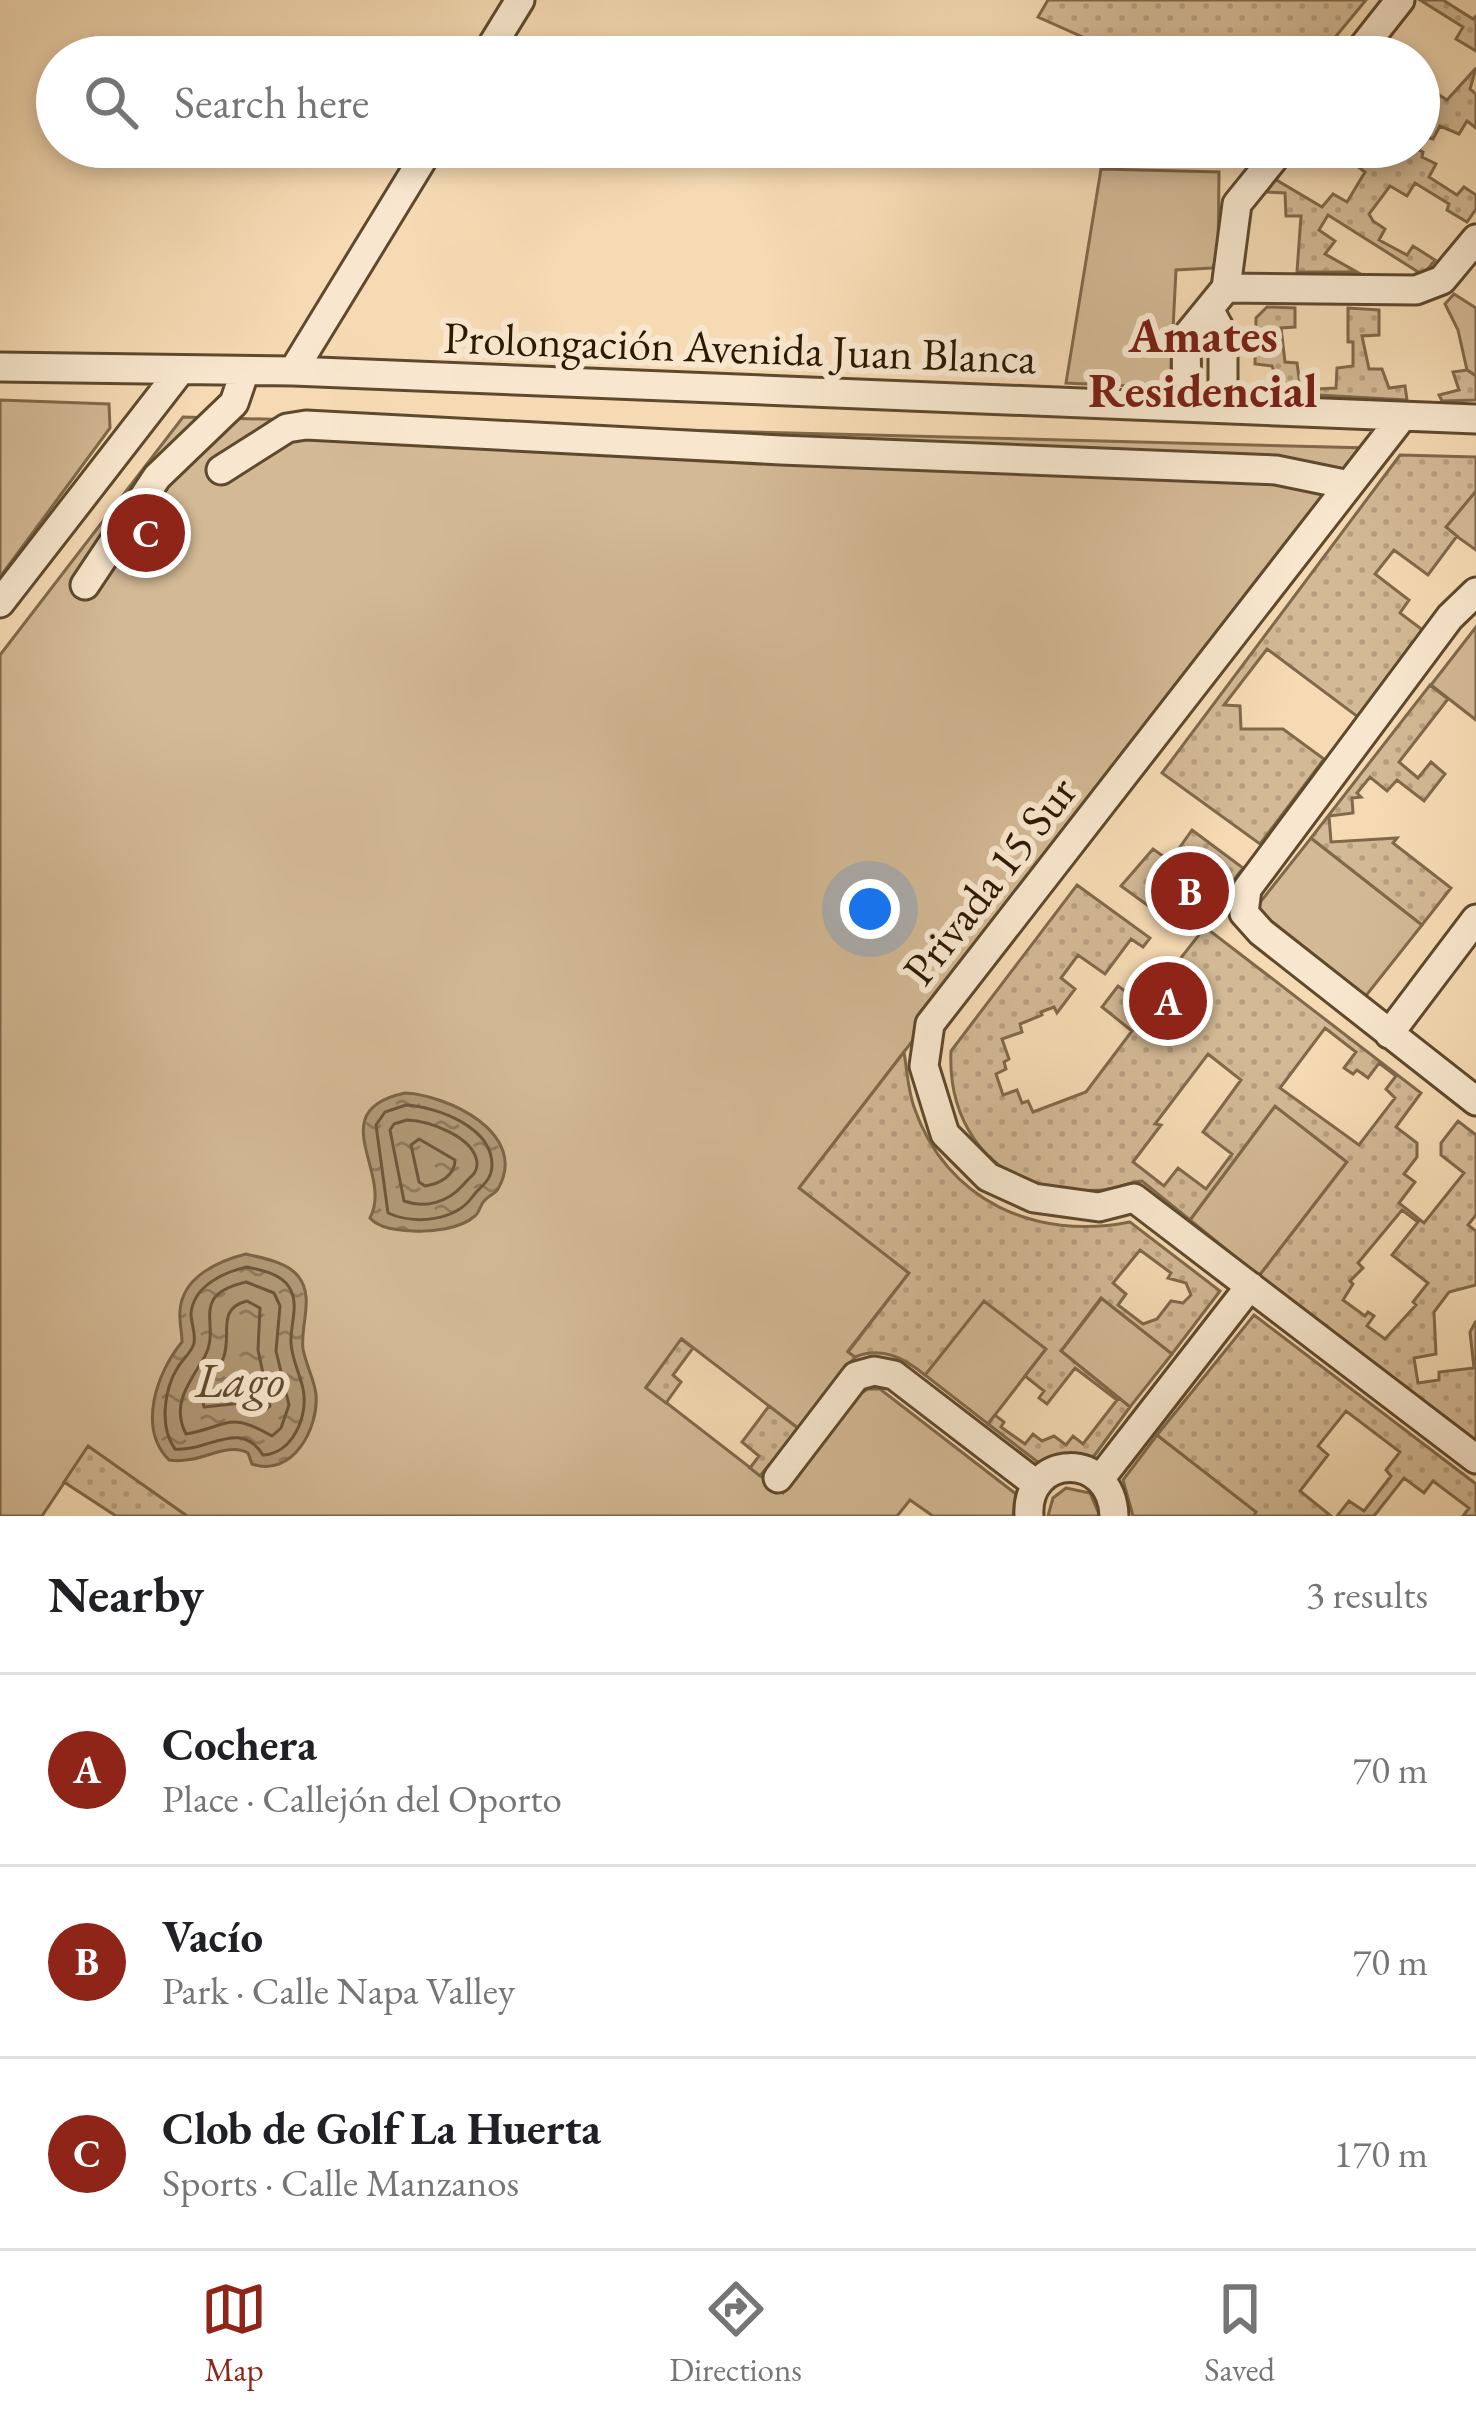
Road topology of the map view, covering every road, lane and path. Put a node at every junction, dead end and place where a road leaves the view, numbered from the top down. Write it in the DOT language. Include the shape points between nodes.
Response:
graph roads {
  1 [pos="520,0"];
  2 [pos="1400,0"];
  3 [pos="498,36"];
  4 [pos="1372,36"];
  5 [pos="417,168"];
  6 [pos="1266,168"];
  7 [pos="1476,238"];
  8 [pos="1218,299"];
  9 [pos="0,367"];
  10 [pos="180,371"];
  11 [pos="244,371"];
  12 [pos="293,371"];
  13 [pos="1186,406"];
  14 [pos="1223,408"];
  15 [pos="1402,417"];
  16 [pos="1476,419"];
  17 [pos="221,470"];
  18 [pos="1349,485"];
  19 [pos="85,585"];
  20 [pos="1476,592"];
  21 [pos="0,603"];
  22 [pos="1476,919"];
  23 [pos="1389,1034"];
  24 [pos="1476,1102"];
  25 [pos="1250,1286"];
  26 [pos="1476,1459"];
  27 [pos="778,1478"];
  28 [pos="1100,1478"];
  29 [pos="1036,1484"];
  30 [pos="1029,1516"];
  31 [pos="1114,1516"];
  1 -- 3 [label="street"];
  2 -- 4 [label="street"];
  5 -- 12 [label="street"];
  6 -- 8 [label="street" via="1238,204"];
  7 -- 8 [label="street" via="1442,280 1416,290"];
  8 -- 13 [label="street" via="1186,337"];
  8 -- 14 [label="street"];
  9 -- 10 [label="street, Prolongación Avenida Juan Blanca"];
  10 -- 11 [label="street, Prolongación Avenida Juan Blanca"];
  10 -- 21 [label="street"];
  11 -- 12 [label="street, Prolongación Avenida Juan Blanca"];
  11 -- 19 [label="street" via="233,403 157,476"];
  12 -- 13 [label="street, Prolongación Avenida Juan Blanca"];
  13 -- 14 [label="street, Prolongación Avenida Juan Blanca"];
  14 -- 15 [label="street, Prolongación Avenida Juan Blanca"];
  15 -- 16 [label="street, Prolongación Avenida Juan Blanca"];
  15 -- 18 [label="street, Privada 15 Sur"];
  17 -- 18 [label="street" via="306,424 1276,470"];
  18 -- 25 [label="street, Privada 15 Sur" via="930,1024 924,1066 945,1134 988,1177 1034,1198 1099,1207 1134,1198"];
  20 -- 23 [label="street" via="1246,889 1244,913 1261,932"];
  22 -- 23 [label="street"];
  23 -- 24 [label="street"];
  25 -- 26 [label="street, Privada 15 Sur"];
  25 -- 28 [label="street"];
  27 -- 29 [label="street" via="856,1376 874,1371 894,1375"];
  28 -- 29 [label="street" via="1074,1467"];
  28 -- 31 [label="street"];
  29 -- 30 [label="street"];
}
